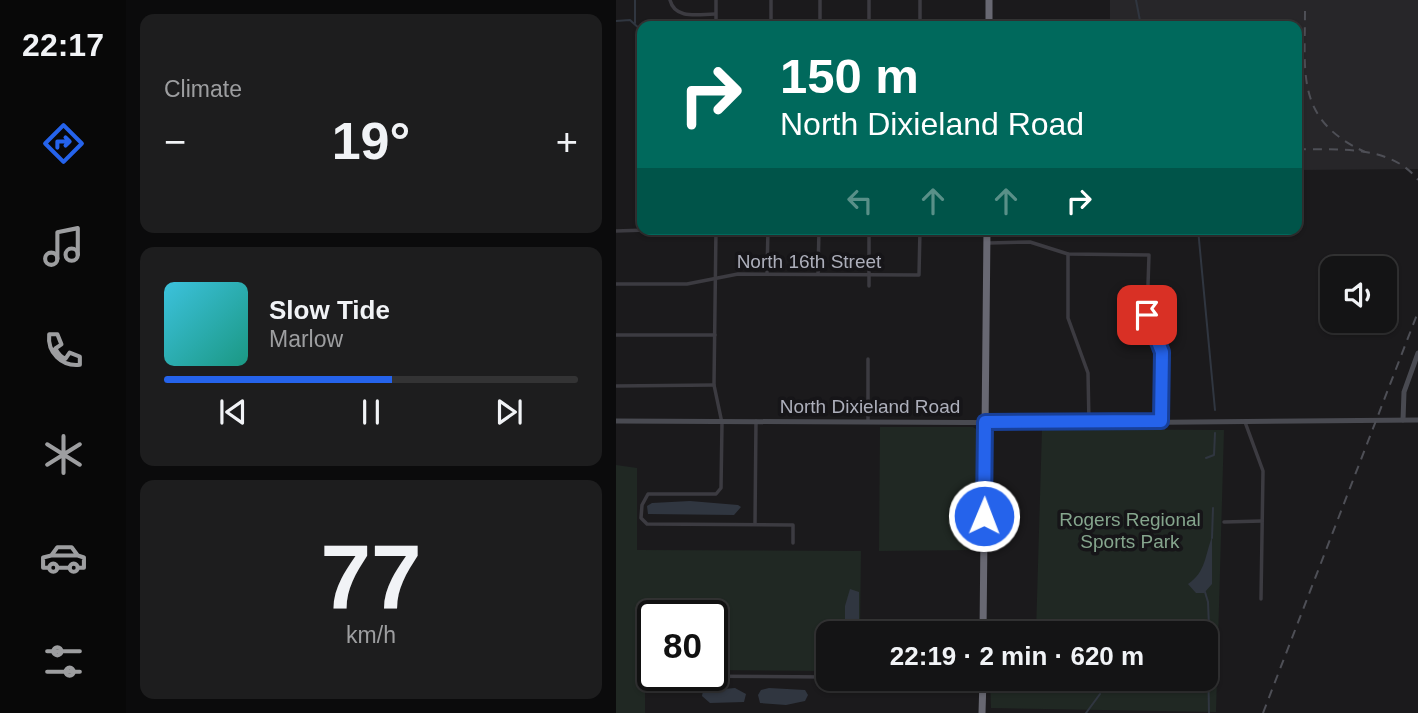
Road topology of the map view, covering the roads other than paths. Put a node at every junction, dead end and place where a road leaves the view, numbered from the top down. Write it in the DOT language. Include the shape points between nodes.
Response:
graph roads {
  1 [pos="670,0"];
  2 [pos="716,0"];
  3 [pos="771,0"];
  4 [pos="820,0"];
  5 [pos="869,0"];
  6 [pos="920,0"];
  7 [pos="989,0"];
  8 [pos="715,14"];
  9 [pos="716,21"];
  10 [pos="771,21"];
  11 [pos="820,21"];
  12 [pos="869,21"];
  13 [pos="920,21"];
  14 [pos="989,21"];
  15 [pos="637,230"];
  16 [pos="616,231"];
  17 [pos="716,235"];
  18 [pos="768,235"];
  19 [pos="819,235"];
  20 [pos="869,235"];
  21 [pos="920,235"];
  22 [pos="987,235"];
  23 [pos="987,243"];
  24 [pos="1068,254"];
  25 [pos="767,273"];
  26 [pos="818,274"];
  27 [pos="869,275"];
  28 [pos="715,278"];
  29 [pos="616,284"];
  30 [pos="869,286"];
  31 [pos="616,335"];
  32 [pos="715,335"];
  33 [pos="1418,353"];
  34 [pos="868,359"];
  35 [pos="714,385"];
  36 [pos="616,386"];
  37 [pos="1245,420"];
  38 [pos="1403,420"];
  39 [pos="1418,420"];
  40 [pos="616,421"];
  41 [pos="756,421"];
  42 [pos="1161,421"];
  43 [pos="722,422"];
  44 [pos="868,422"];
  45 [pos="985,422"];
  46 [pos="1089,423"];
  47 [pos="1262,520"];
  48 [pos="1224,522"];
  49 [pos="755,524"];
  50 [pos="793,543"];
  51 [pos="1261,599"];
  52 [pos="983,621"];
  53 [pos="728,676"];
  54 [pos="816,677"];
  55 [pos="983,691"];
  56 [pos="982,713"];
  1 -- 8 [label="street" via="674,10 683,14"];
  2 -- 8 [label="street"];
  3 -- 10 [label="street"];
  4 -- 11 [label="street"];
  5 -- 12 [label="street"];
  6 -- 13 [label="street"];
  7 -- 14 [label="highway"];
  8 -- 9 [label="street"];
  15 -- 16 [label="street"];
  17 -- 28 [label="street"];
  18 -- 25 [label="street"];
  19 -- 26 [label="street"];
  20 -- 27 [label="street"];
  21 -- 27 [label="street, North 16th Street" via="919,275"];
  22 -- 23 [label="highway"];
  23 -- 24 [label="street" via="1030,242"];
  23 -- 45 [label="highway"];
  24 -- 42 [label="street" via="1149,255 1147,315 1162,352"];
  24 -- 46 [label="street" via="1068,318 1088,373"];
  25 -- 26 [label="street, North 16th Street"];
  25 -- 28 [label="street, North 16th Street"];
  26 -- 27 [label="street, North 16th Street"];
  27 -- 30 [label="street"];
  28 -- 29 [label="street, North 16th Street" via="678,285"];
  28 -- 32 [label="street"];
  31 -- 32 [label="street"];
  32 -- 35 [label="street"];
  33 -- 38 [label="street" via="1404,392"];
  34 -- 44 [label="street"];
  35 -- 36 [label="street"];
  35 -- 43 [label="street"];
  37 -- 38 [label="street, North Dixieland Road"];
  37 -- 42 [label="street, North Dixieland Road"];
  37 -- 47 [label="street" via="1263,471"];
  38 -- 39 [label="street, North Dixieland Road"];
  40 -- 43 [label="street, North Dixieland Road"];
  41 -- 43 [label="street, North Dixieland Road"];
  41 -- 44 [label="street, North Dixieland Road"];
  41 -- 49 [label="street"];
  42 -- 46 [label="street, North Dixieland Road"];
  43 -- 49 [label="street" via="719,492 648,494 641,518 647,524"];
  44 -- 45 [label="street, North Dixieland Road"];
  45 -- 46 [label="street, North Dixieland Road"];
  45 -- 52 [label="highway"];
  47 -- 48 [label="street"];
  47 -- 51 [label="street"];
  49 -- 50 [label="street" via="793,525"];
  53 -- 54 [label="street"];
  55 -- 56 [label="highway"];
}
